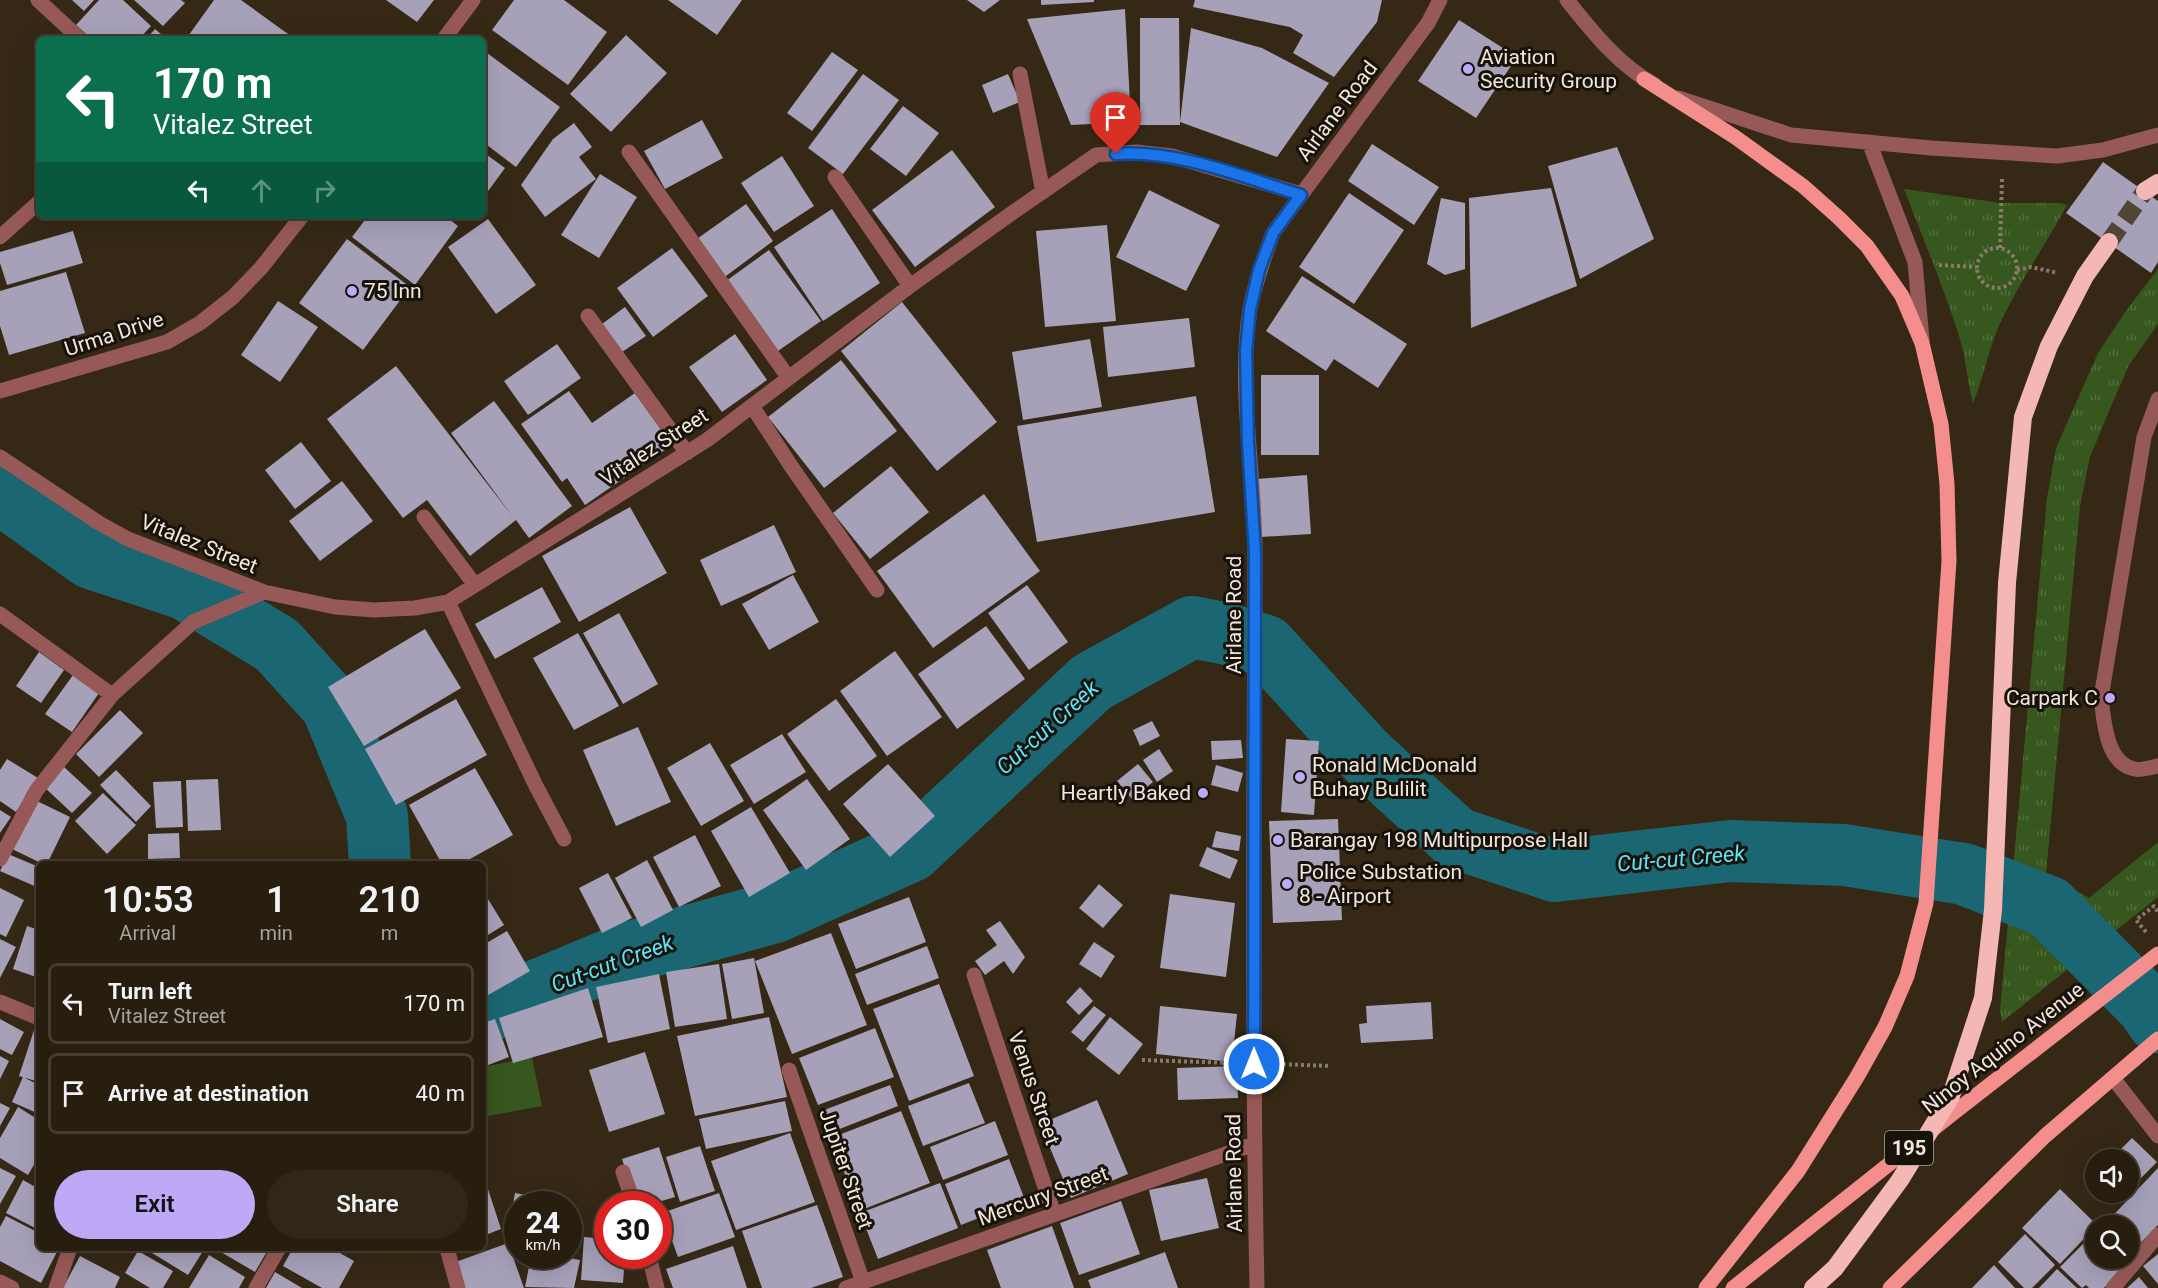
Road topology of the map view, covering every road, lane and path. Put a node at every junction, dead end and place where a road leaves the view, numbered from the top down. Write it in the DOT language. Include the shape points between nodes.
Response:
graph roads {
  1 [pos="38,0"];
  2 [pos="473,0"];
  3 [pos="1440,0"];
  4 [pos="1574,4"];
  5 [pos="77,36"];
  6 [pos="446,36"];
  7 [pos="1020,74"];
  8 [pos="1644,80"];
  9 [pos="2158,135"];
  10 [pos="1869,142"];
  11 [pos="629,152"];
  12 [pos="2003,153"];
  13 [pos="835,177"];
  14 [pos="1043,192"];
  15 [pos="1301,195"];
  16 [pos="36,205"];
  17 [pos="300,219"];
  18 [pos="0,237"];
  19 [pos="2109,242"];
  20 [pos="2000,248"];
  21 [pos="1915,262"];
  22 [pos="1977,267"];
  23 [pos="2017,270"];
  24 [pos="2085,276"];
  25 [pos="910,286"];
  26 [pos="588,316"];
  27 [pos="1923,343"];
  28 [pos="788,377"];
  29 [pos="0,391"];
  30 [pos="2158,399"];
  31 [pos="752,406"];
  32 [pos="687,453"];
  33 [pos="0,457"];
  34 [pos="424,517"];
  35 [pos="475,585"];
  36 [pos="877,590"];
  37 [pos="264,592"];
  38 [pos="448,602"];
  39 [pos="0,614"];
  40 [pos="112,695"];
  41 [pos="2158,766"];
  42 [pos="564,839"];
  43 [pos="0,859"];
  44 [pos="2158,912"];
  45 [pos="2151,938"];
  46 [pos="2153,958"];
  47 [pos="974,975"];
  48 [pos="0,1002"];
  49 [pos="36,1017"];
  50 [pos="2158,1039"];
  51 [pos="1142,1060"];
  52 [pos="1254,1064"];
  53 [pos="1329,1066"];
  54 [pos="789,1070"];
  55 [pos="2113,1078"];
  56 [pos="2158,1136"];
  57 [pos="1254,1144"];
  58 [pos="623,1172"];
  59 [pos="630,1191"];
  60 [pos="1054,1214"];
  61 [pos="2158,1235"];
  62 [pos="69,1251"];
  63 [pos="277,1251"];
  64 [pos="448,1252"];
  65 [pos="652,1269"];
  66 [pos="0,1282"];
  67 [pos="863,1282"];
  68 [pos="12,1288"];
  69 [pos="56,1288"];
  70 [pos="256,1288"];
  71 [pos="458,1288"];
  72 [pos="657,1288"];
  73 [pos="846,1288"];
  74 [pos="1257,1288"];
  75 [pos="1706,1288"];
  76 [pos="1733,1288"];
  77 [pos="1813,1288"];
  78 [pos="1890,1288"];
  79 [pos="2113,1288"];
  1 -- 5 [label="street"];
  2 -- 6 [label="street"];
  3 -- 15 [label="street, Airlane Road" via="1428,23"];
  4 -- 8 [label="street" via="1621,60"];
  7 -- 14 [label="street"];
  8 -- 10 [label="street" via="1673,96 1791,135"];
  8 -- 27 [label="main road" via="1735,137 1803,186 1839,218 1867,246 1902,296"];
  9 -- 12 [label="street" via="2103,150 2057,156"];
  10 -- 12 [label="street"];
  10 -- 21 [label="street"];
  11 -- 28 [label="street"];
  12 -- 20 [label="path"];
  13 -- 25 [label="street"];
  14 -- 15 [label="street, Vitalez Street" via="1096,155 1136,152 1172,156"];
  14 -- 25 [label="street, Vitalez Street"];
  15 -- 52 [label="street, Airlane Road" via="1273,233 1259,270 1250,309 1246,363 1255,553"];
  16 -- 18 [label="street"];
  17 -- 29 [label="street, Urma Drive" via="233,297 167,342"];
  19 -- 24 [label="highway"];
  20 -- 22 [label="path" via="1982,255"];
  20 -- 23 [label="path" via="2011,253"];
  21 -- 22 [label="path"];
  21 -- 27 [label="street"];
  22 -- 23 [label="path" via="1986,284 1999,288 2012,282"];
  23 -- 24 [label="path" via="2031,267"];
  24 -- 77 [label="highway" via="2049,346 2023,417 2007,583 1993,910 1983,998 1951,1096 1900,1180 1835,1268"];
  25 -- 28 [label="street, Vitalez Street"];
  26 -- 32 [label="street"];
  27 -- 75 [label="main road" via="1941,424 1949,561 1926,903 1907,976 1857,1077 1798,1171"];
  28 -- 31 [label="street, Vitalez Street"];
  30 -- 41 [label="street" via="2144,437 2101,698 2115,758 2134,769"];
  31 -- 32 [label="street, Vitalez Street"];
  31 -- 36 [label="street"];
  32 -- 35 [label="street, Vitalez Street"];
  33 -- 37 [label="street, Vitalez Street" via="128,539"];
  34 -- 35 [label="street"];
  35 -- 38 [label="street, Vitalez Street"];
  37 -- 38 [label="street, Vitalez Street" via="335,607 374,610"];
  37 -- 40 [label="street" via="193,622"];
  38 -- 42 [label="street"];
  39 -- 40 [label="street"];
  40 -- 43 [label="street" via="36,791"];
  44 -- 45 [label="path" via="2154,906 2136,920"];
  46 -- 76 [label="main road, Ninoy Aquino Avenue / 195"];
  47 -- 60 [label="street, Venus Street"];
  48 -- 49 [label="street"];
  50 -- 55 [label="main road"];
  51 -- 52 [label="path"];
  52 -- 53 [label="path"];
  52 -- 57 [label="street, Airlane Road"];
  54 -- 67 [label="street, Jupiter Street"];
  55 -- 56 [label="street"];
  55 -- 78 [label="main road" via="2045,1136"];
  57 -- 60 [label="street, Mercury Street"];
  57 -- 74 [label="street, Airlane Road"];
  58 -- 59 [label="street"];
  60 -- 67 [label="street, Mercury Street"];
  61 -- 79 [label="street"];
  62 -- 69 [label="street"];
  63 -- 70 [label="street"];
  64 -- 71 [label="street"];
  65 -- 72 [label="street"];
  66 -- 68 [label="street"];
  67 -- 73 [label="street, Mercury Street"];
}
